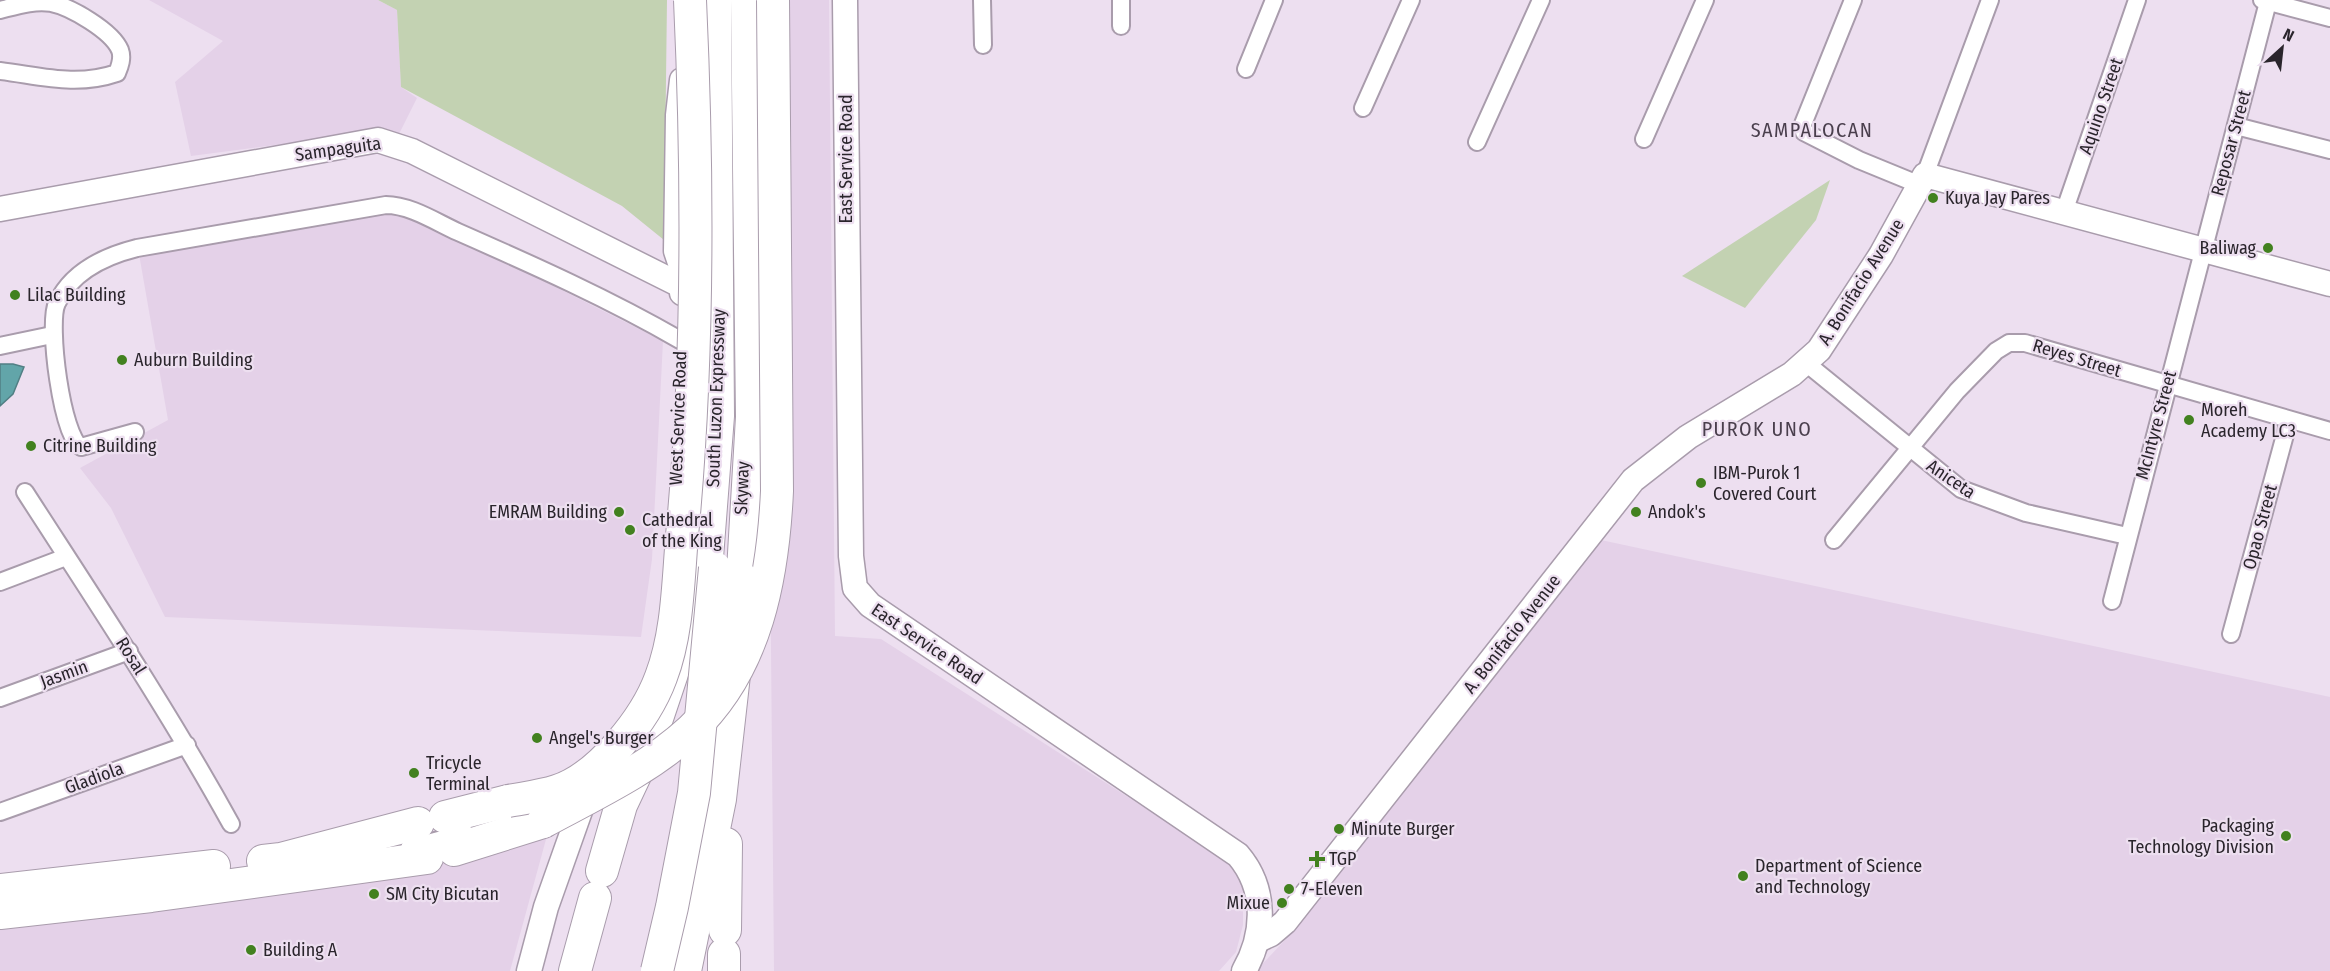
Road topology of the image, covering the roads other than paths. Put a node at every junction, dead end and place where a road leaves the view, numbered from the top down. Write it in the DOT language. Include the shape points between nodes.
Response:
graph roads {
  1 [pos="682,0"];
  2 [pos="690,0"];
  3 [pos="715,0"];
  4 [pos="722,0"];
  5 [pos="741,0"];
  6 [pos="747,0"];
  7 [pos="773,0"];
  8 [pos="845,0"];
  9 [pos="982,0"];
  10 [pos="1121,0"];
  11 [pos="1275,0"];
  12 [pos="1411,0"];
  13 [pos="1541,0"];
  14 [pos="1705,0"];
  15 [pos="1853,0"];
  16 [pos="1990,0"];
  17 [pos="2137,0"];
  18 [pos="2265,1"];
  19 [pos="0,10"];
  20 [pos="2330,18"];
  21 [pos="1121,26"];
  22 [pos="982,45"];
  23 [pos="1246,69"];
  24 [pos="0,71"];
  25 [pos="1363,108"];
  26 [pos="2236,126"];
  27 [pos="1644,139"];
  28 [pos="1477,142"];
  29 [pos="2330,150"];
  30 [pos="1923,180"];
  31 [pos="0,208"];
  32 [pos="2064,212"];
  33 [pos="2202,249"];
  34 [pos="682,278"];
  35 [pos="2330,284"];
  36 [pos="52,335"];
  37 [pos="680,340"];
  38 [pos="0,346"];
  39 [pos="1806,363"];
  40 [pos="2166,385"];
  41 [pos="2289,420"];
  42 [pos="2330,431"];
  43 [pos="135,432"];
  44 [pos="1909,449"];
  45 [pos="25,492"];
  46 [pos="2127,536"];
  47 [pos="1834,540"];
  48 [pos="66,557"];
  49 [pos="707,568"];
  50 [pos="0,582"];
  51 [pos="2112,601"];
  52 [pos="2231,634"];
  53 [pos="129,651"];
  54 [pos="0,698"];
  55 [pos="187,745"];
  56 [pos="726,750"];
  57 [pos="590,785"];
  58 [pos="0,812"];
  59 [pos="231,824"];
  60 [pos="0,890"];
  61 [pos="55,892"];
  62 [pos="0,896"];
  63 [pos="0,905"];
  64 [pos="0,913"];
  65 [pos="1258,940"];
  66 [pos="724,952"];
  67 [pos="529,971"];
  68 [pos="576,971"];
  69 [pos="649,971"];
  70 [pos="657,971"];
  71 [pos="674,971"];
  72 [pos="685,971"];
  73 [pos="1244,971"];
  1 -- 34 [label="street, West Service Road" via="676,250"];
  2 -- 60 [label="highway, bridge" via="696,126 692,405 673,618 661,677 633,727 584,777 557,791 282,859"];
  3 -- 49 [label="highway, South Luzon Expressway" via="719,355"];
  4 -- 70 [label="highway, Skyway, bridge" via="726,353 715,568 694,793"];
  5 -- 71 [label="highway, Skyway, bridge" via="745,417 739,575 720,736"];
  6 -- 56 [label="highway, South Luzon Expressway" via="752,417 745,573"];
  7 -- 64 [label="highway, bridge" via="777,491 774,549 764,602 732,678 691,730 619,781 543,822 440,854 152,896"];
  8 -- 65 [label="street, East Service Road" via="851,556 855,588 870,605 1238,855 1255,883 1260,908"];
  9 -- 22 [label="street"];
  10 -- 21 [label="street"];
  11 -- 23 [label="street"];
  12 -- 25 [label="street"];
  13 -- 28 [label="street"];
  14 -- 27 [label="street"];
  15 -- 30 [label="street" via="1803,124 1804,132 1859,160"];
  16 -- 30 [label="street"];
  17 -- 32 [label="street, Aquino Street"];
  18 -- 20 [label="street"];
  18 -- 26 [label="street, Reposar Street"];
  19 -- 24 [label="street" via="34,2 51,2 66,8 109,36 120,50 121,60 117,73 87,81 46,80"];
  26 -- 29 [label="street"];
  26 -- 33 [label="street, Reposar Street"];
  30 -- 32 [label="street"];
  30 -- 39 [label="street, A. Bonifacio Avenue" via="1854,299 1829,338"];
  31 -- 34 [label="street, Sampaguita" via="378,140 412,151"];
  32 -- 33 [label="street"];
  33 -- 35 [label="street"];
  33 -- 40 [label="street, McIntyre Street"];
  34 -- 37 [label="street, West Service Road"];
  36 -- 37 [label="street" via="52,313 64,292 90,266 109,255 395,205 537,268"];
  36 -- 38 [label="street"];
  36 -- 43 [label="street" via="63,404 75,444 87,447"];
  37 -- 57 [label="street, West Service Road" via="676,479 662,637 651,683"];
  39 -- 44 [label="street, Aniceta"];
  39 -- 65 [label="street, A. Bonifacio Avenue" via="1688,437 1633,480 1285,922"];
  40 -- 41 [label="street, Reyes Street"];
  40 -- 44 [label="street, Reyes Street" via="2025,343 2009,343 1957,391"];
  40 -- 46 [label="street, McIntyre Street"];
  41 -- 42 [label="street, Reyes Street"];
  41 -- 52 [label="street, Opao Street"];
  44 -- 46 [label="street, Aniceta" via="1947,480 1977,497 2026,513"];
  44 -- 47 [label="street, Reyes Street"];
  45 -- 48 [label="street, Rosal"];
  46 -- 51 [label="street, McIntyre Street"];
  48 -- 50 [label="street"];
  48 -- 53 [label="street, Rosal"];
  49 -- 68 [label="highway" via="645,754 621,805"];
  49 -- 69 [label="highway, South Luzon Expressway" via="687,790"];
  53 -- 54 [label="street, Jasmin"];
  53 -- 55 [label="street, Rosal"];
  55 -- 58 [label="street, Gladiola"];
  55 -- 59 [label="street, Rosal"];
  56 -- 66 [label="highway"];
  56 -- 72 [label="highway, South Luzon Expressway" via="720,799"];
  57 -- 61 [label="street" via="496,816 258,875"];
  57 -- 67 [label="street, West Service Road" via="549,896"];
  61 -- 62 [label="street"];
  61 -- 63 [label="street"];
  65 -- 73 [label="street, East Service Road"];
}
